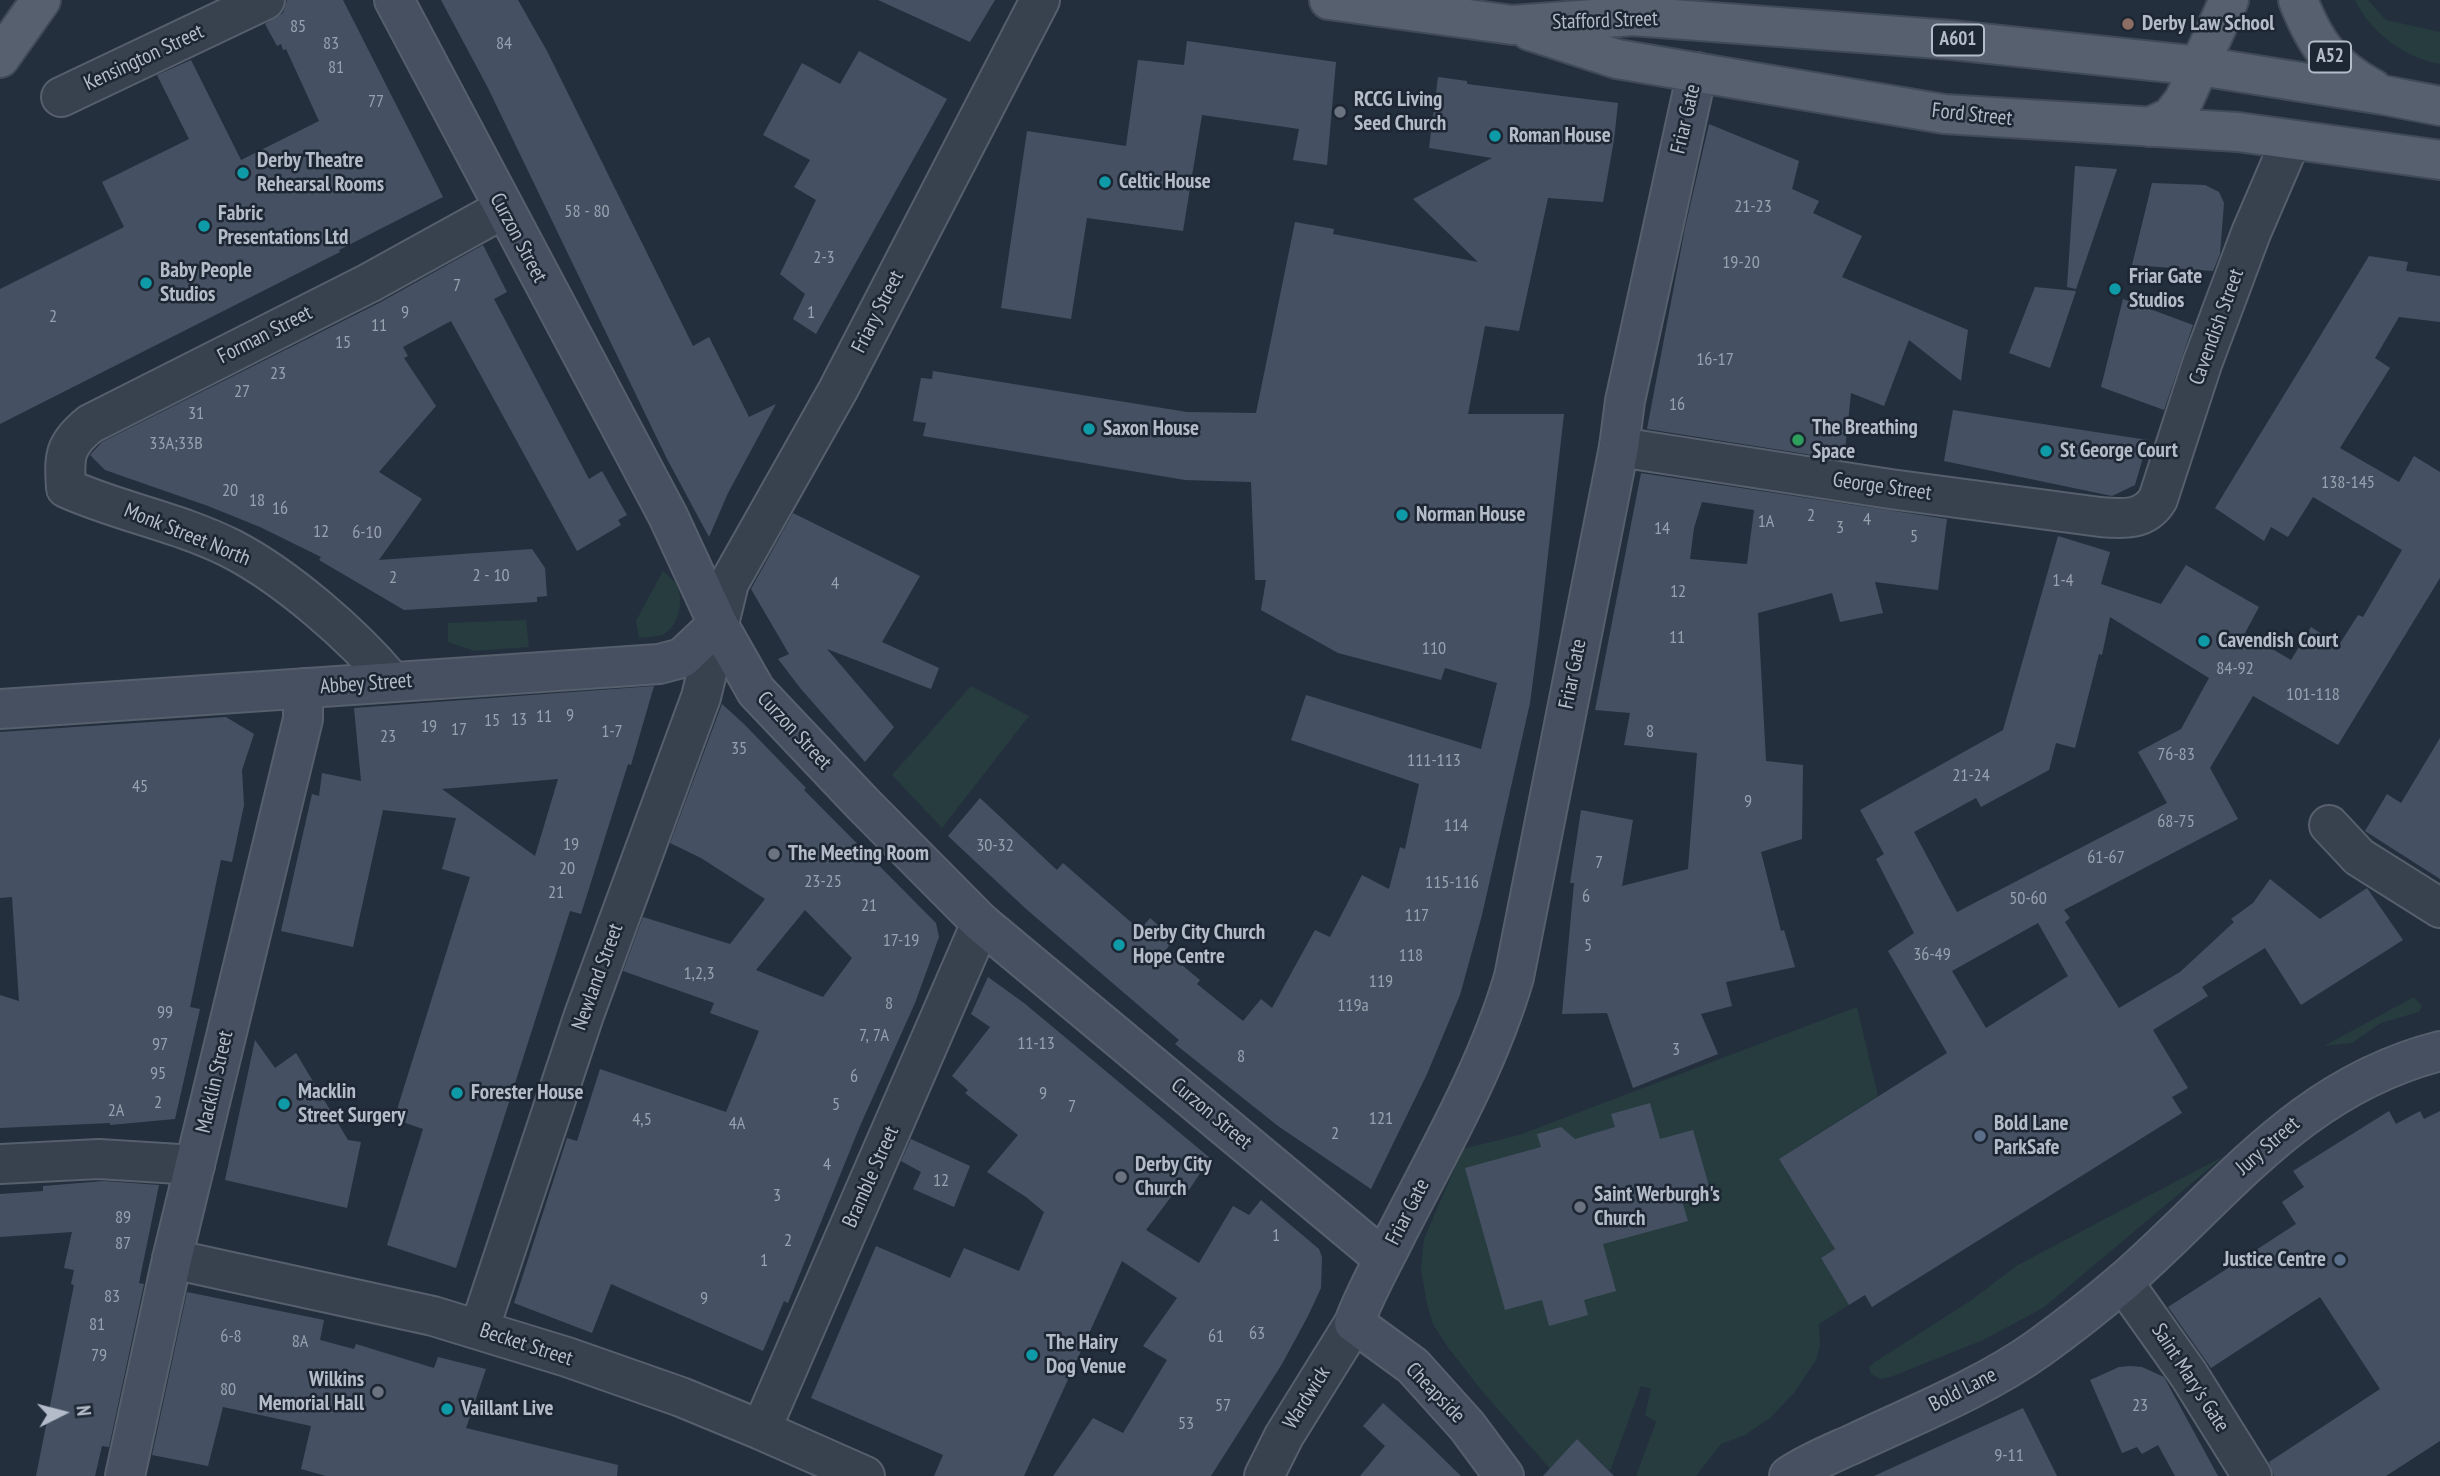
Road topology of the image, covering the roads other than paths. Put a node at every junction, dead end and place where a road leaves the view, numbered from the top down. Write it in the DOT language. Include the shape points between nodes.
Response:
graph roads {
  1 [pos="265,0"];
  2 [pos="394,0"];
  3 [pos="1040,0"];
  4 [pos="1329,0"];
  5 [pos="2229,0"];
  6 [pos="2298,0"];
  7 [pos="41,1"];
  8 [pos="1718,10"];
  9 [pos="1512,25"];
  10 [pos="0,58"];
  11 [pos="2200,66"];
  12 [pos="1697,72"];
  13 [pos="2383,95"];
  14 [pos="61,97"];
  15 [pos="2440,106"];
  16 [pos="2148,127"];
  17 [pos="2291,139"];
  18 [pos="2440,160"];
  19 [pos="503,209"];
  20 [pos="1619,447"];
  21 [pos="66,488"];
  22 [pos="2146,513"];
  23 [pos="718,624"];
  24 [pos="392,682"];
  25 [pos="303,688"];
  26 [pos="0,709"];
  27 [pos="2329,825"];
  28 [pos="2440,908"];
  29 [pos="981,923"];
  30 [pos="2440,1051"];
  31 [pos="0,1164"];
  32 [pos="195,1165"];
  33 [pos="172,1259"];
  34 [pos="1384,1259"];
  35 [pos="2123,1282"];
  36 [pos="1354,1323"];
  37 [pos="479,1330"];
  38 [pos="761,1430"];
  39 [pos="125,1476"];
  40 [pos="865,1476"];
  41 [pos="1265,1476"];
  42 [pos="1504,1476"];
  43 [pos="1789,1476"];
  44 [pos="2252,1476"];
  1 -- 14 [label="street, Kensington Street"];
  2 -- 19 [label="street, Curzon Street"];
  3 -- 23 [label="street, Friary Street" via="838,390 729,583"];
  4 -- 9 [label="main road, Stafford Street / A601"];
  5 -- 11 [label="main road"];
  6 -- 13 [label="main road, A52" via="2311,32 2328,55 2347,75"];
  7 -- 10 [label="main road"];
  8 -- 9 [label="main road, Stafford Street / A601"];
  8 -- 11 [label="main road, A601"];
  8 -- 12 [label="main road, Friar Gate"];
  9 -- 12 [label="main road, Ford Street / A601" via="1617,59"];
  11 -- 13 [label="main road, A601"];
  11 -- 16 [label="main road" via="2171,117"];
  12 -- 16 [label="main road, Ford Street / A601" via="1944,114"];
  12 -- 20 [label="street, Friar Gate"];
  13 -- 15 [label="main road, A601"];
  16 -- 17 [label="main road, Ford Street / A601"];
  17 -- 18 [label="main road, Ford Street / A601"];
  17 -- 22 [label="street, Cavendish Street" via="2202,364 2158,499"];
  19 -- 21 [label="street, Forman Street" via="369,283 90,424 74,437 64,457"];
  19 -- 23 [label="street, Curzon Street" via="668,516"];
  20 -- 22 [label="street, George Street" via="2100,517 2133,518"];
  20 -- 34 [label="street, Friar Gate" via="1514,977 1476,1076"];
  21 -- 24 [label="street, Monk Street North" via="230,548 270,571 372,657"];
  23 -- 24 [label="street, Abbey Street" via="682,658 659,664"];
  23 -- 29 [label="street, Curzon Street" via="756,691"];
  23 -- 37 [label="street, Newland Street" via="701,697 584,1015"];
  24 -- 25 [label="street, Abbey Street"];
  25 -- 26 [label="street, Abbey Street"];
  25 -- 32 [label="street, Macklin Street" via="303,719"];
  27 -- 28 [label="street" via="2359,857"];
  29 -- 34 [label="street, Curzon Street"];
  29 -- 38 [label="street, Bramble Street"];
  30 -- 35 [label="street, Jury Street" via="2385,1070 2312,1108"];
  31 -- 32 [label="street" via="99,1159"];
  32 -- 33 [label="street, Macklin Street"];
  33 -- 37 [label="street, Becket Street"];
  33 -- 39 [label="street, Macklin Street"];
  34 -- 36 [label="street, Friar Gate" via="1366,1289"];
  35 -- 43 [label="street, Bold Lane" via="2021,1359"];
  35 -- 44 [label="street, Saint Mary's Gate"];
  36 -- 41 [label="street, Wardwick" via="1284,1436"];
  36 -- 42 [label="street, Cheapside" via="1413,1366"];
  37 -- 38 [label="street, Becket Street" via="657,1388"];
  38 -- 40 [label="street, Becket Street"];
}
